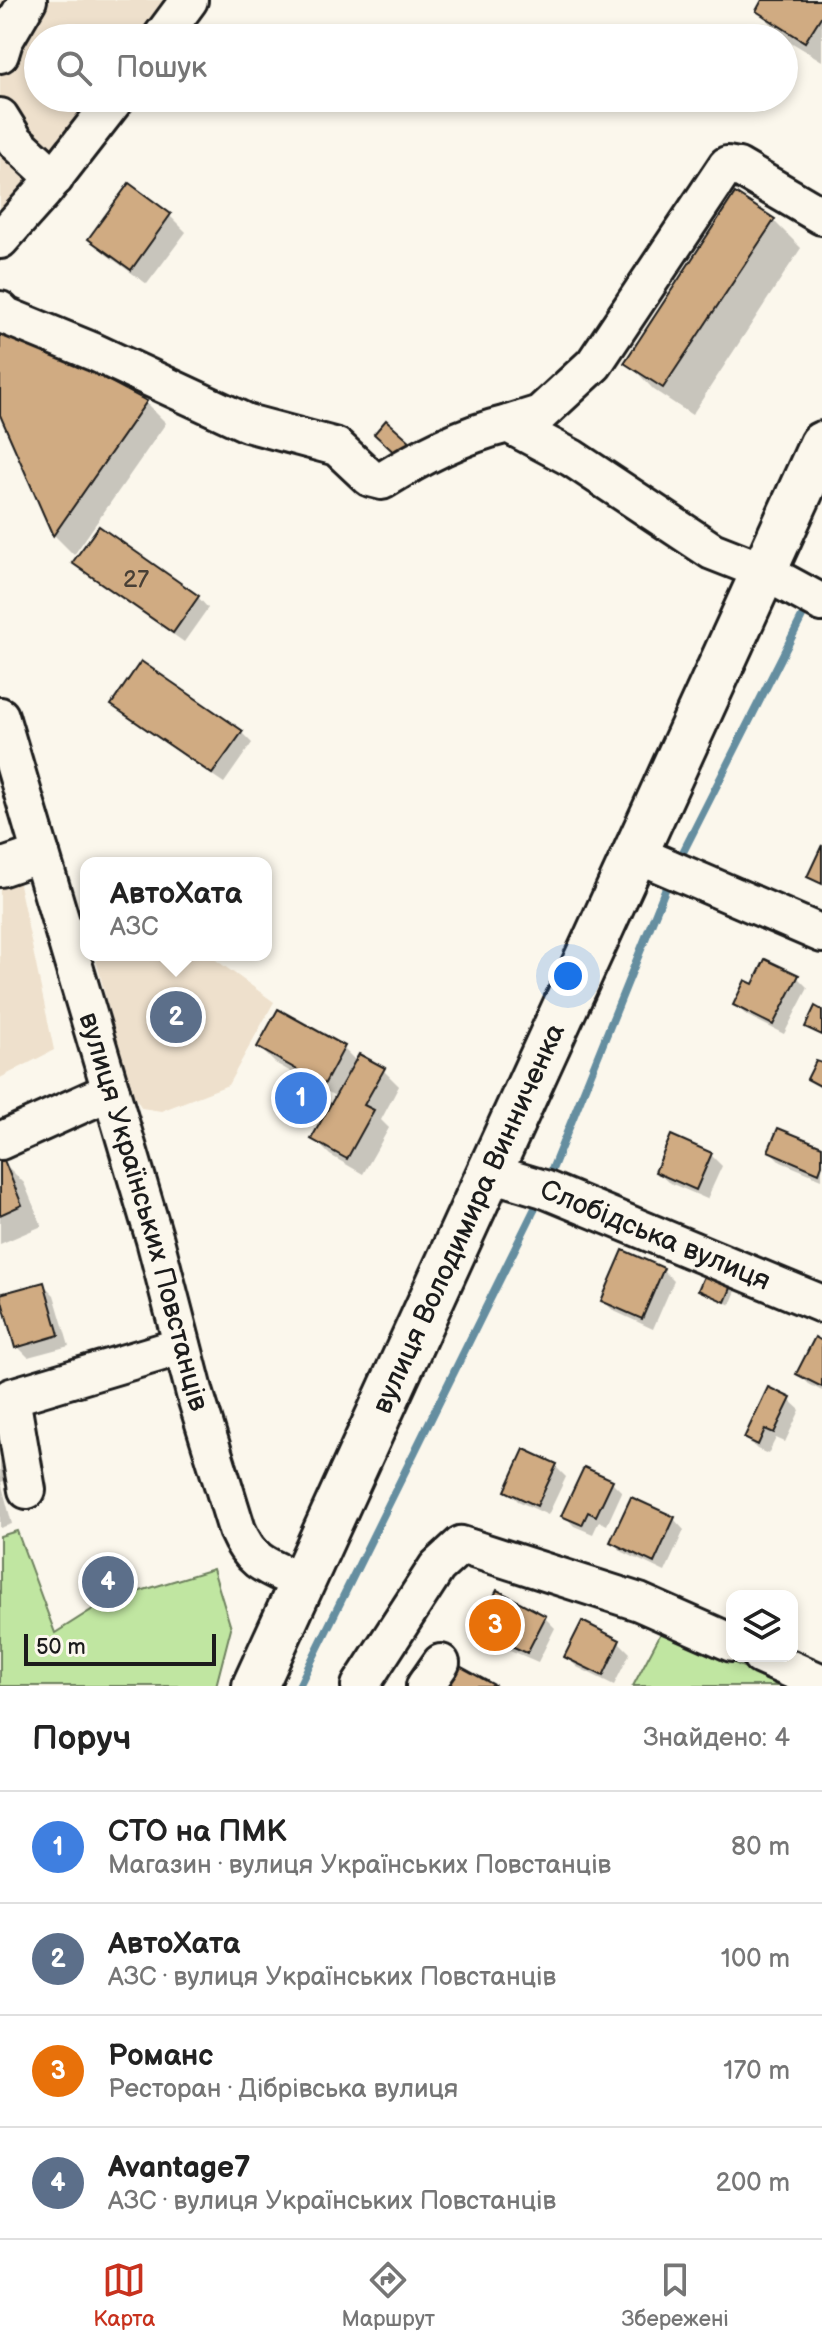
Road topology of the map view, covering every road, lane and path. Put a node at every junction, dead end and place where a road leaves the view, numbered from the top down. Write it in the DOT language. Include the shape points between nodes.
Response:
graph roads {
  1 [pos="28,0"];
  2 [pos="189,0"];
  3 [pos="171,24"];
  4 [pos="0,54"];
  5 [pos="105,112"];
  6 [pos="0,117"];
  7 [pos="55,178"];
  8 [pos="822,216"];
  9 [pos="0,240"];
  10 [pos="0,310"];
  11 [pos="508,424"];
  12 [pos="822,444"];
  13 [pos="763,571"];
  14 [pos="822,603"];
  15 [pos="0,716"];
  16 [pos="634,853"];
  17 [pos="41,854"];
  18 [pos="0,868"];
  19 [pos="822,934"];
  20 [pos="111,1091"];
  21 [pos="0,1141"];
  22 [pos="487,1172"];
  23 [pos="822,1304"];
  24 [pos="182,1346"];
  25 [pos="27,1490"];
  26 [pos="302,1582"];
  27 [pos="726,1640"];
  28 [pos="775,1662"];
  29 [pos="262,1682"];
  30 [pos="822,1683"];
  31 [pos="360,1686"];
  1 -- 4 [label="street"];
  2 -- 3 [label="street"];
  5 -- 7 [label="street"];
  6 -- 7 [label="street" via="15,141"];
  7 -- 9 [label="street"];
  8 -- 11 [label="street" via="727,165 594,364 540,414"];
  10 -- 11 [label="street" via="247,423 337,447 370,478 382,481 472,433"];
  11 -- 13 [label="street" via="572,458 712,551"];
  12 -- 13 [label="main road, вулиця Володимира Винниченка"];
  13 -- 14 [label="street"];
  13 -- 16 [label="main road, вулиця Володимира Винниченка"];
  15 -- 17 [label="street, вулиця Українських Повстанців"];
  16 -- 19 [label="street"];
  16 -- 22 [label="main road, вулиця Володимира Винниченка"];
  17 -- 18 [label="street"];
  17 -- 20 [label="street, вулиця Українських Повстанців"];
  20 -- 21 [label="street"];
  20 -- 24 [label="street, вулиця Українських Повстанців"];
  22 -- 23 [label="street, Слобідська вулиця" via="544,1189"];
  22 -- 26 [label="main road, вулиця Володимира Винниченка"];
  24 -- 25 [label="street" via="11,1397"];
  24 -- 26 [label="street, вулиця Українських Повстанців" via="245,1549"];
  26 -- 29 [label="main road, вулиця Володимира Винниченка"];
  27 -- 31 [label="street" via="639,1602 461,1545 437,1567"];
  28 -- 30 [label="street"];
}
